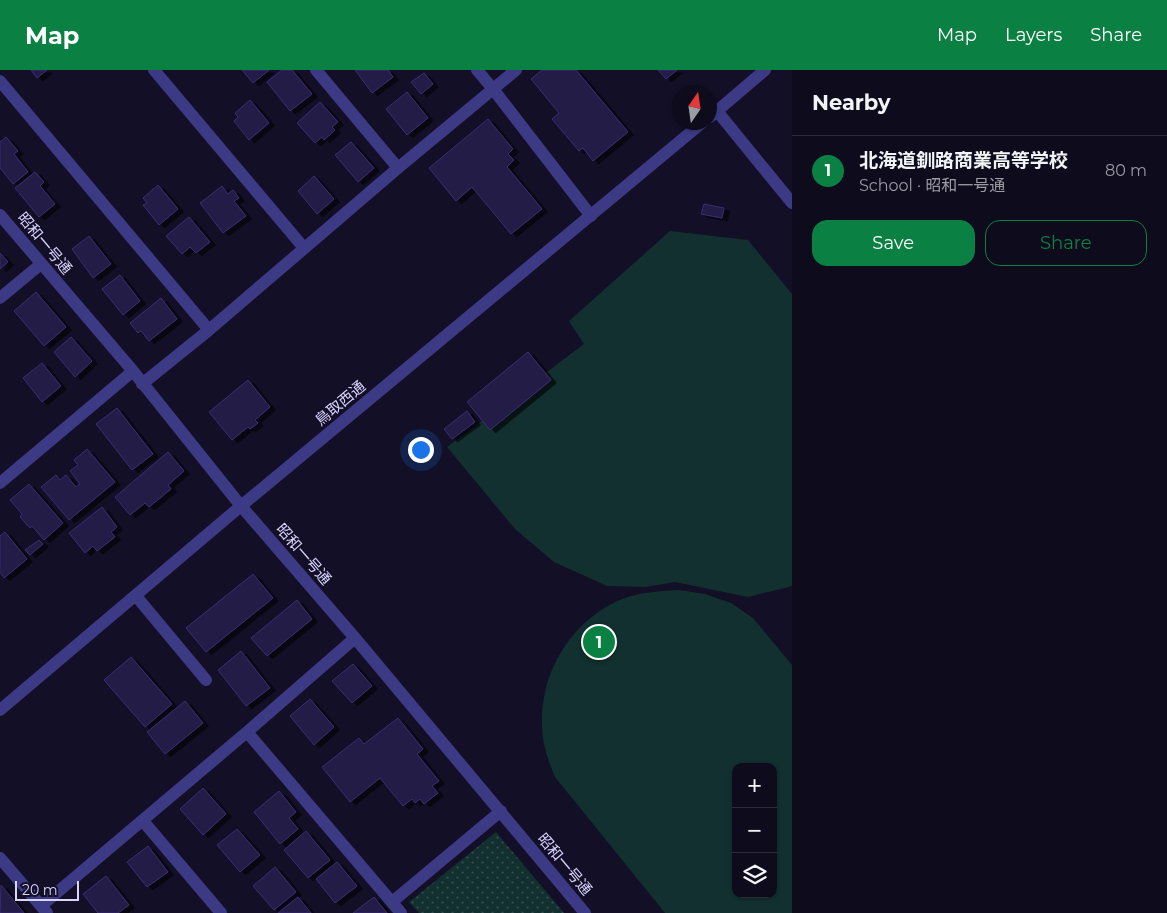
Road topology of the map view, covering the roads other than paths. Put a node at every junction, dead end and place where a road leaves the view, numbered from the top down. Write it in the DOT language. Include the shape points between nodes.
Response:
graph roads {
  1 [pos="154,70"];
  2 [pos="316,70"];
  3 [pos="477,70"];
  4 [pos="516,70"];
  5 [pos="765,70"];
  6 [pos="0,81"];
  7 [pos="493,89"];
  8 [pos="717,111"];
  9 [pos="717,119"];
  10 [pos="693,130"];
  11 [pos="398,168"];
  12 [pos="792,203"];
  13 [pos="0,216"];
  14 [pos="591,216"];
  15 [pos="304,248"];
  16 [pos="41,264"];
  17 [pos="0,298"];
  18 [pos="209,330"];
  19 [pos="133,371"];
  20 [pos="142,384"];
  21 [pos="0,483"];
  22 [pos="241,506"];
  23 [pos="136,596"];
  24 [pos="355,638"];
  25 [pos="206,680"];
  26 [pos="0,710"];
  27 [pos="248,732"];
  28 [pos="501,811"];
  29 [pos="143,820"];
  30 [pos="0,858"];
  31 [pos="392,902"];
  32 [pos="44,909"];
  33 [pos="221,913"];
  34 [pos="401,913"];
  35 [pos="585,913"];
  1 -- 15 [label="street"];
  2 -- 11 [label="street"];
  3 -- 7 [label="street"];
  4 -- 7 [label="street"];
  5 -- 8 [label="street"];
  6 -- 18 [label="street"];
  7 -- 11 [label="street"];
  7 -- 14 [label="street"];
  9 -- 12 [label="street"];
  10 -- 14 [label="street, 鳥取西通"];
  11 -- 15 [label="street"];
  13 -- 16 [label="street, 昭和一号通"];
  14 -- 22 [label="street, 鳥取西通"];
  15 -- 18 [label="street"];
  16 -- 17 [label="street"];
  16 -- 19 [label="street, 昭和一号通"];
  18 -- 20 [label="street"];
  19 -- 20 [label="street, 昭和一号通"];
  19 -- 21 [label="street"];
  20 -- 22 [label="street, 昭和一号通"];
  22 -- 23 [label="street, 鳥取西通"];
  22 -- 24 [label="street, 昭和一号通"];
  23 -- 25 [label="street"];
  23 -- 26 [label="street, 鳥取西通"];
  24 -- 27 [label="street"];
  24 -- 28 [label="street, 昭和一号通"];
  27 -- 29 [label="street"];
  27 -- 31 [label="street"];
  28 -- 31 [label="street"];
  28 -- 35 [label="street, 昭和一号通"];
  29 -- 32 [label="street"];
  29 -- 33 [label="street"];
  30 -- 32 [label="street"];
  31 -- 34 [label="street"];
}
